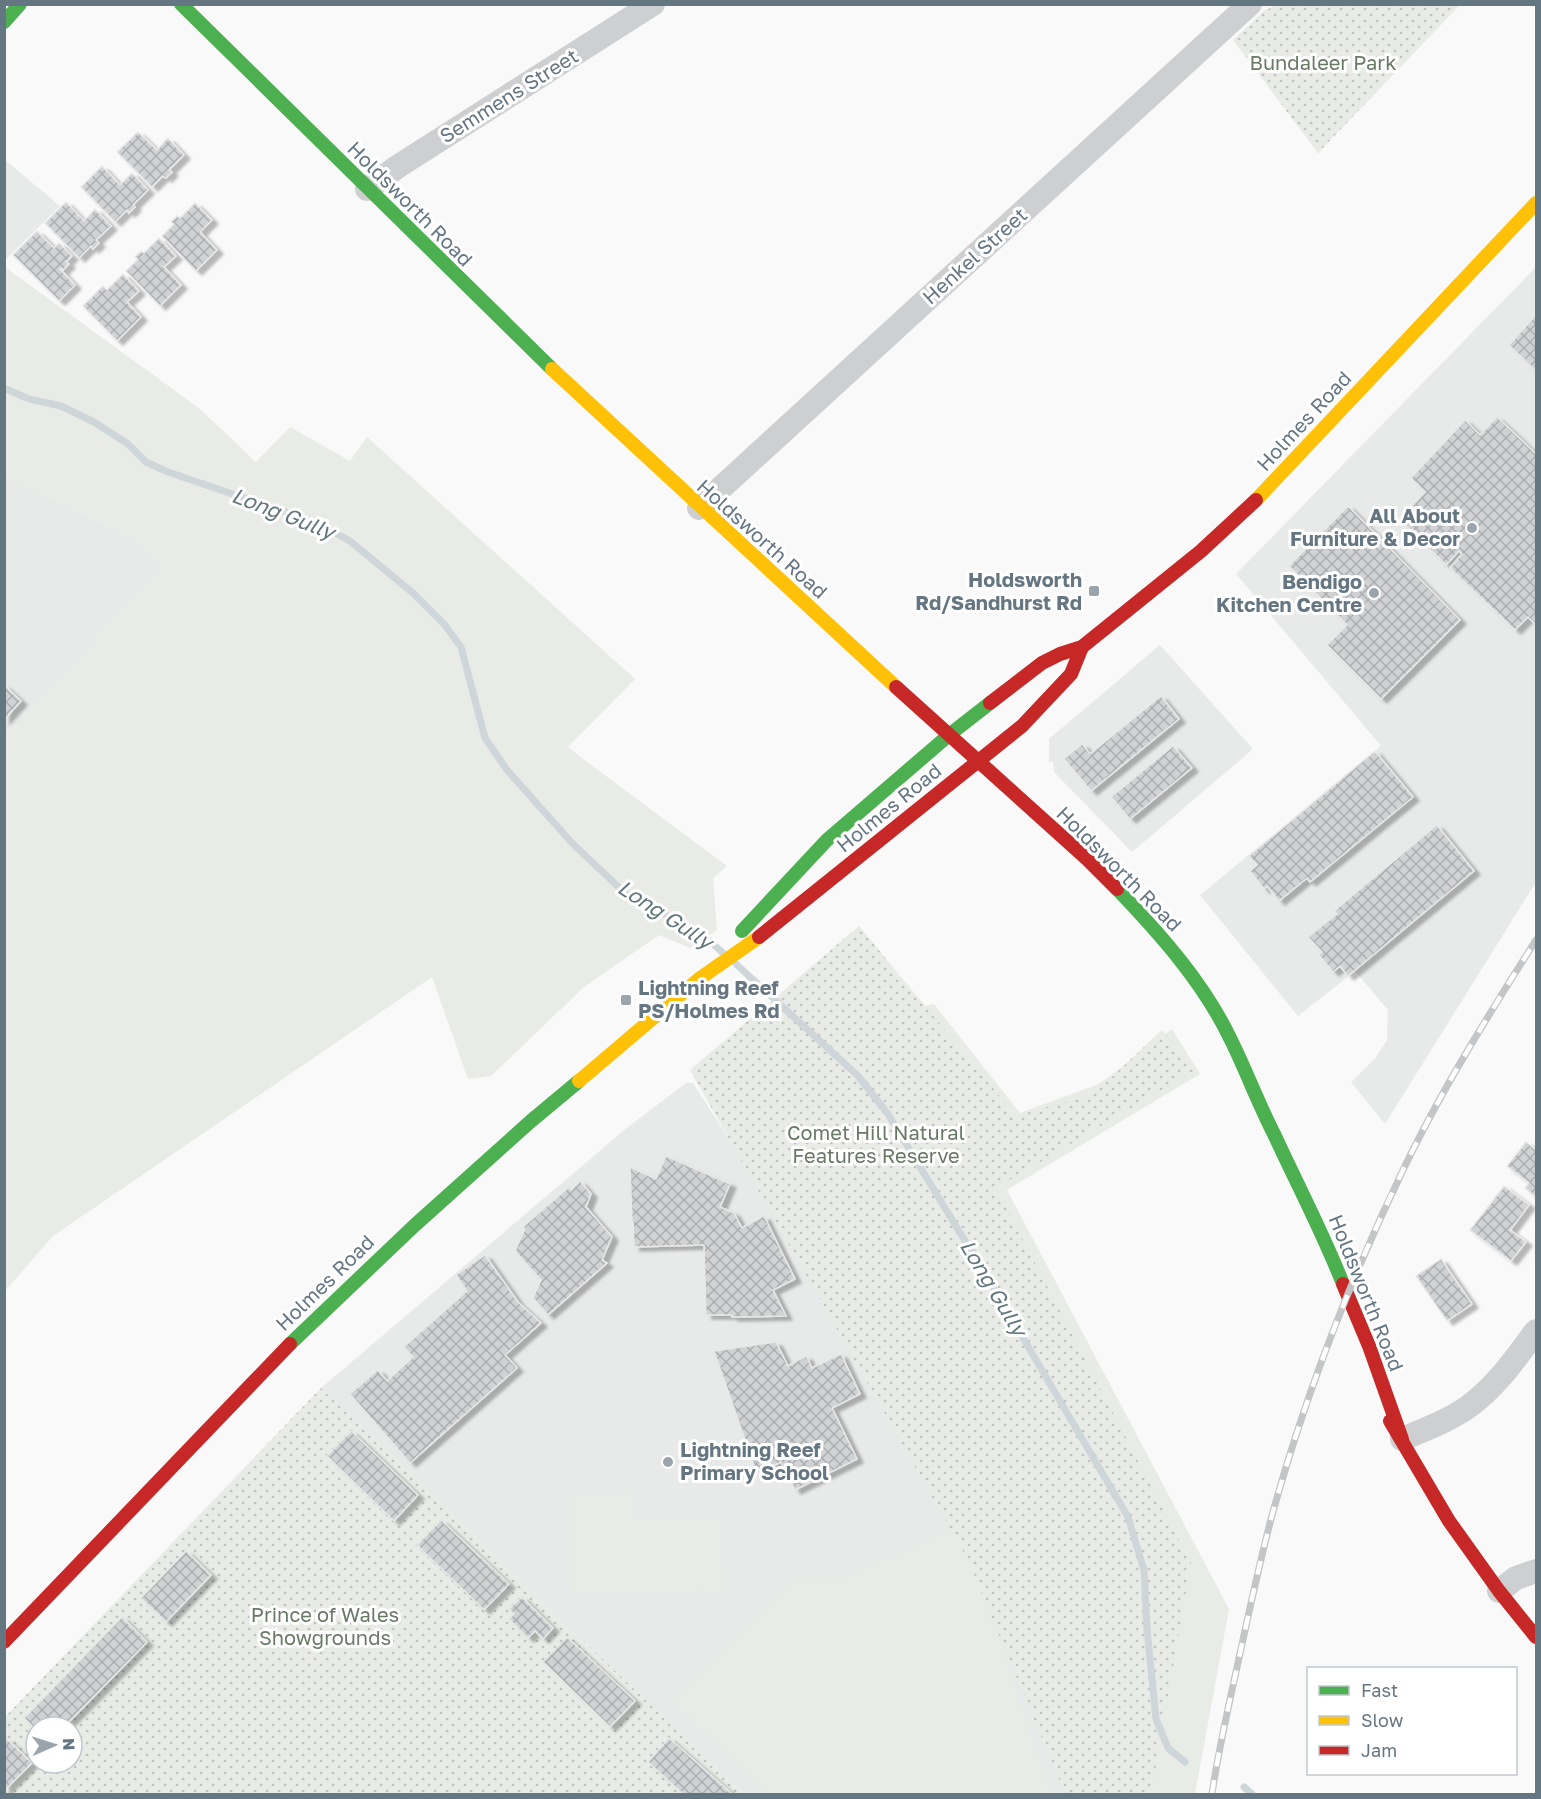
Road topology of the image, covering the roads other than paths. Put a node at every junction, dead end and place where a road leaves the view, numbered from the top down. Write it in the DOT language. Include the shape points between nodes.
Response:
graph roads {
  1 [pos="20,4"];
  2 [pos="182,4"];
  3 [pos="653,4"];
  4 [pos="1250,4"];
  5 [pos="4,22"];
  6 [pos="367,189"];
  7 [pos="1536,203"];
  8 [pos="699,508"];
  9 [pos="1082,647"];
  10 [pos="949,735"];
  11 [pos="979,761"];
  12 [pos="739,945"];
  13 [pos="1272,1131"];
  14 [pos="1305,1232"];
  15 [pos="1536,1331"];
  16 [pos="1370,1390"];
  17 [pos="1402,1439"];
  18 [pos="1536,1571"];
  19 [pos="1499,1591"];
  20 [pos="1536,1637"];
  21 [pos="4,1642"];
  1 -- 5 [label="main road"];
  2 -- 6 [label="main road, Holdsworth Road"];
  3 -- 6 [label="street, Semmens Street"];
  4 -- 8 [label="street, Henkel Street"];
  6 -- 8 [label="main road, Holdsworth Road"];
  7 -- 9 [label="main road, Holmes Road" via="1247,509"];
  8 -- 10 [label="main road, Holdsworth Road"];
  9 -- 10 [label="main road, Holmes Road" via="1042,663"];
  9 -- 11 [label="main road, Holmes Road" via="1071,674 1053,694"];
  10 -- 11 [label="main road, Holdsworth Road"];
  10 -- 12 [label="main road, Holmes Road" via="827,840"];
  11 -- 12 [label="main road, Holmes Road" via="797,908"];
  11 -- 13 [label="main road, Holdsworth Road" via="1087,859 1177,956 1230,1037"];
  12 -- 21 [label="main road, Holmes Road" via="531,1121 313,1320"];
  13 -- 14 [label="main road, Holdsworth Road"];
  13 -- 17 [label="main road, Holdsworth Road" via="1344,1284"];
  15 -- 17 [label="street" via="1489,1390 1448,1419"];
  16 -- 17 [label="main road, Holdsworth Road"];
  17 -- 19 [label="main road, Holdsworth Road" via="1449,1521"];
  18 -- 19 [label="street" via="1516,1578"];
  19 -- 20 [label="main road, Holdsworth Road"];
}
